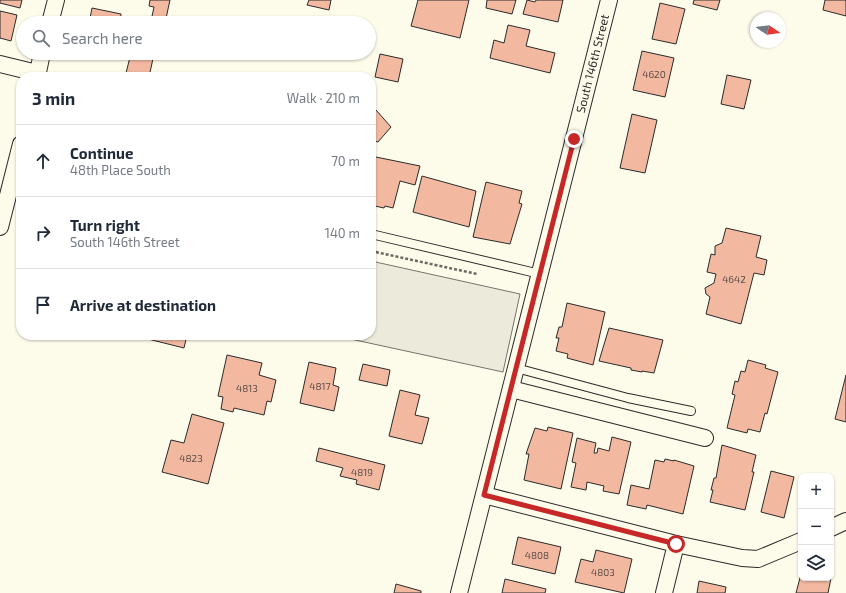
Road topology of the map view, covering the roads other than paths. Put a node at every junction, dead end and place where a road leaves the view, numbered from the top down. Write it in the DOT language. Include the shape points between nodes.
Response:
graph roads {
  1 [pos="56,0"];
  2 [pos="609,0"];
  3 [pos="52,16"];
  4 [pos="40,60"];
  5 [pos="0,64"];
  6 [pos="27,72"];
  7 [pos="38,72"];
  8 [pos="16,164"];
  9 [pos="0,227"];
  10 [pos="376,235"];
  11 [pos="540,274"];
  12 [pos="516,368"];
  13 [pos="511,389"];
  14 [pos="691,411"];
  15 [pos="705,438"];
  16 [pos="484,495"];
  17 [pos="846,521"];
  18 [pos="834,527"];
  19 [pos="798,542"];
  20 [pos="676,544"];
  21 [pos="459,593"];
  22 [pos="664,593"];
  1 -- 3 [label="street"];
  2 -- 11 [label="street, South 146th Street"];
  4 -- 7 [label="street"];
  5 -- 6 [label="street"];
  8 -- 9 [label="street"];
  10 -- 11 [label="lane"];
  11 -- 12 [label="street, South 146th Street"];
  12 -- 13 [label="street, South 146th Street"];
  12 -- 14 [label="lane" via="628,398"];
  13 -- 15 [label="street"];
  13 -- 16 [label="street, South 146th Street"];
  16 -- 20 [label="street"];
  16 -- 21 [label="street, South 146th Street"];
  17 -- 18 [label="street"];
  19 -- 20 [label="street" via="758,559"];
  20 -- 22 [label="street"];
}
